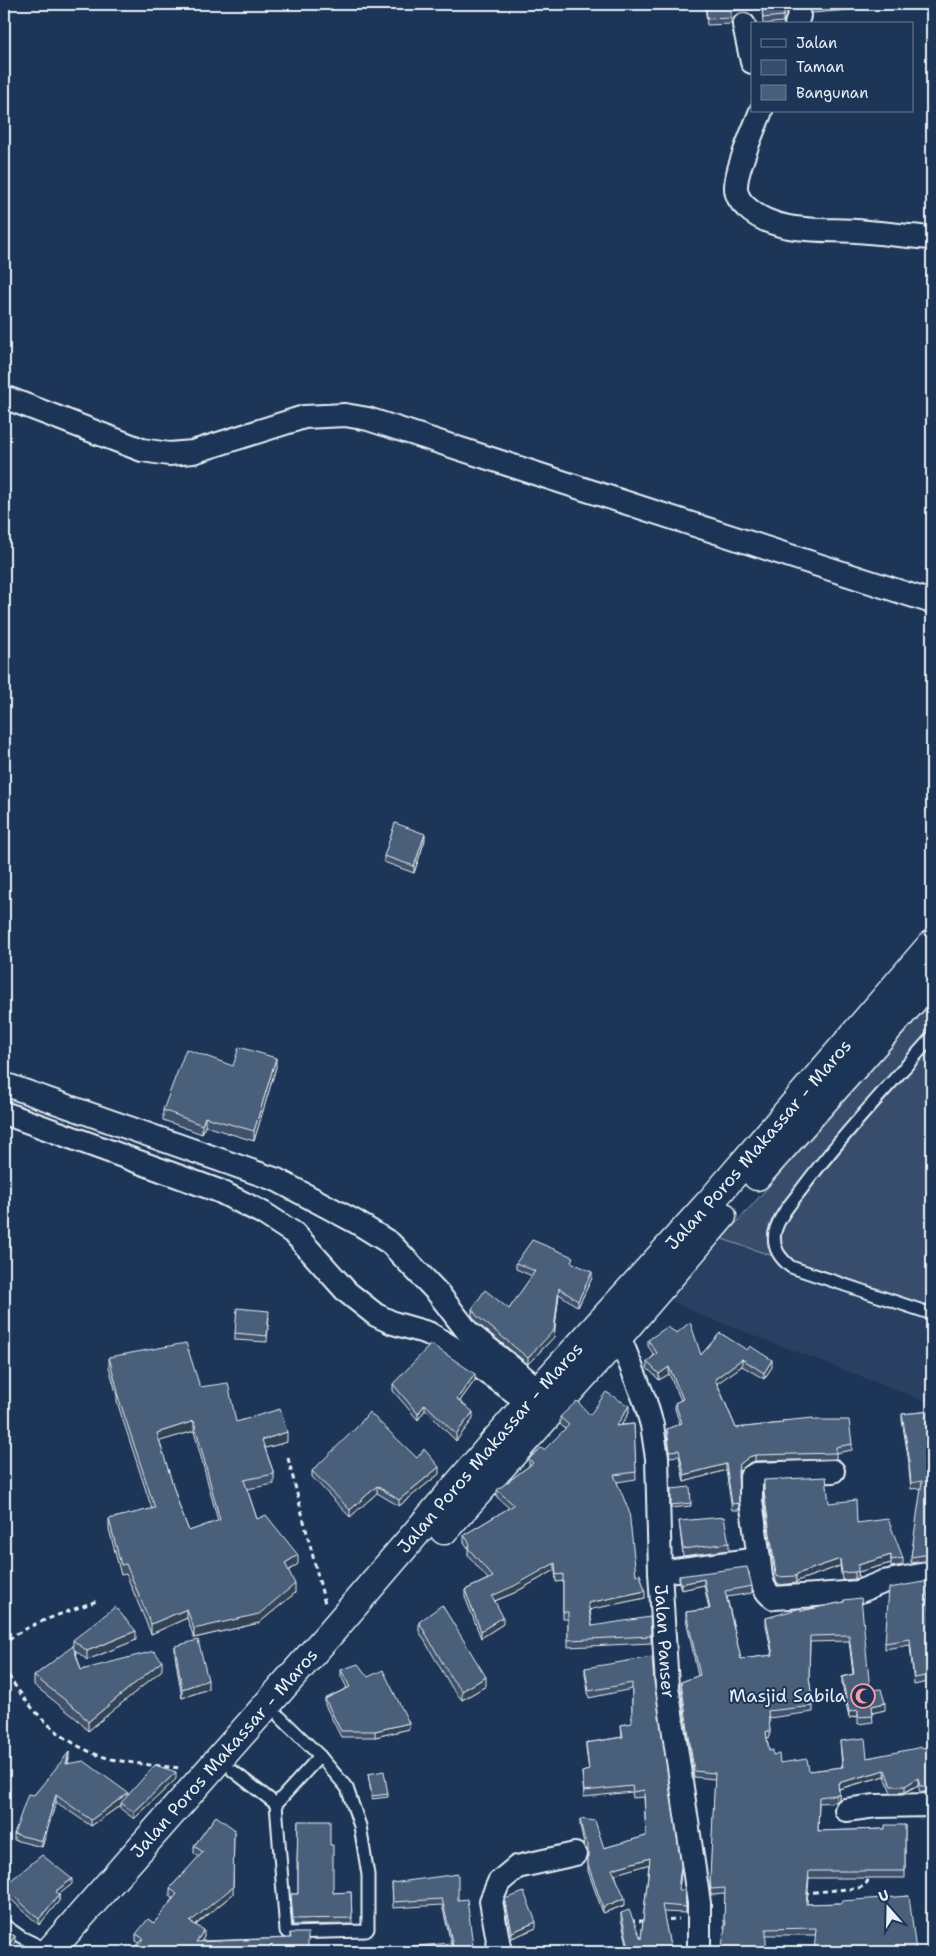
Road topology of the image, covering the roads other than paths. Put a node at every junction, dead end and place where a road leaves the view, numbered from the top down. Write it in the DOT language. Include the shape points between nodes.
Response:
graph roads {
  1 [pos="744,25"];
  2 [pos="751,57"];
  3 [pos="761,112"];
  4 [pos="932,238"];
  5 [pos="4,397"];
  6 [pos="932,602"];
  7 [pos="932,944"];
  8 [pos="932,979"];
  9 [pos="932,1037"];
  10 [pos="4,1084"];
  11 [pos="4,1113"];
  12 [pos="932,1314"];
  13 [pos="619,1336"];
  14 [pos="535,1397"];
  15 [pos="833,1471"];
  16 [pos="759,1559"];
  17 [pos="660,1572"];
  18 [pos="932,1573"];
  19 [pos="280,1717"];
  20 [pos="320,1756"];
  21 [pos="221,1772"];
  22 [pos="276,1804"];
  23 [pos="932,1805"];
  24 [pos="846,1810"];
  25 [pos="575,1854"];
  26 [pos="4,1926"];
  27 [pos="58,1952"];
  28 [pos="500,1952"];
  29 [pos="699,1952"];
  1 -- 2 [label="street"];
  3 -- 4 [label="street" via="735,189 741,202 752,213 777,224 808,229"];
  5 -- 6 [label="street" via="142,450 169,454 193,452 304,417 345,414 368,418"];
  7 -- 14 [label="highway, Jalan Poros Makassar - Maros" via="711,1201"];
  8 -- 13 [label="highway, Jalan Poros Makassar - Maros"];
  9 -- 12 [label="lane" via="818,1166 785,1212 775,1232 780,1258 791,1267"];
  10 -- 14 [label="street" via="277,1180 356,1222 390,1243 438,1293 468,1332"];
  11 -- 14 [label="street" via="219,1191 263,1213 295,1234 347,1292 376,1315 428,1333"];
  13 -- 17 [label="street, Jalan Panser" via="652,1425 657,1458"];
  13 -- 19 [label="highway, Jalan Poros Makassar - Maros"];
  14 -- 21 [label="highway, Jalan Poros Makassar - Maros" via="332,1631"];
  15 -- 16 [label="street" via="756,1474 751,1477"];
  16 -- 17 [label="street"];
  16 -- 18 [label="street" via="763,1587 774,1598 858,1592 883,1582"];
  17 -- 29 [label="street, Jalan Panser" via="667,1686 699,1903"];
  19 -- 20 [label="lane"];
  19 -- 21 [label="highway, Jalan Poros Makassar - Maros"];
  20 -- 22 [label="lane"];
  20 -- 22 [label="lane" via="347,1788 360,1826 368,1875 366,1931 286,1931"];
  21 -- 22 [label="lane"];
  21 -- 27 [label="highway, Jalan Poros Makassar - Maros"];
  23 -- 24 [label="street"];
  25 -- 28 [label="street" via="517,1867 499,1882 491,1901"];
  26 -- 27 [label="lane" via="21,1937"];
}
